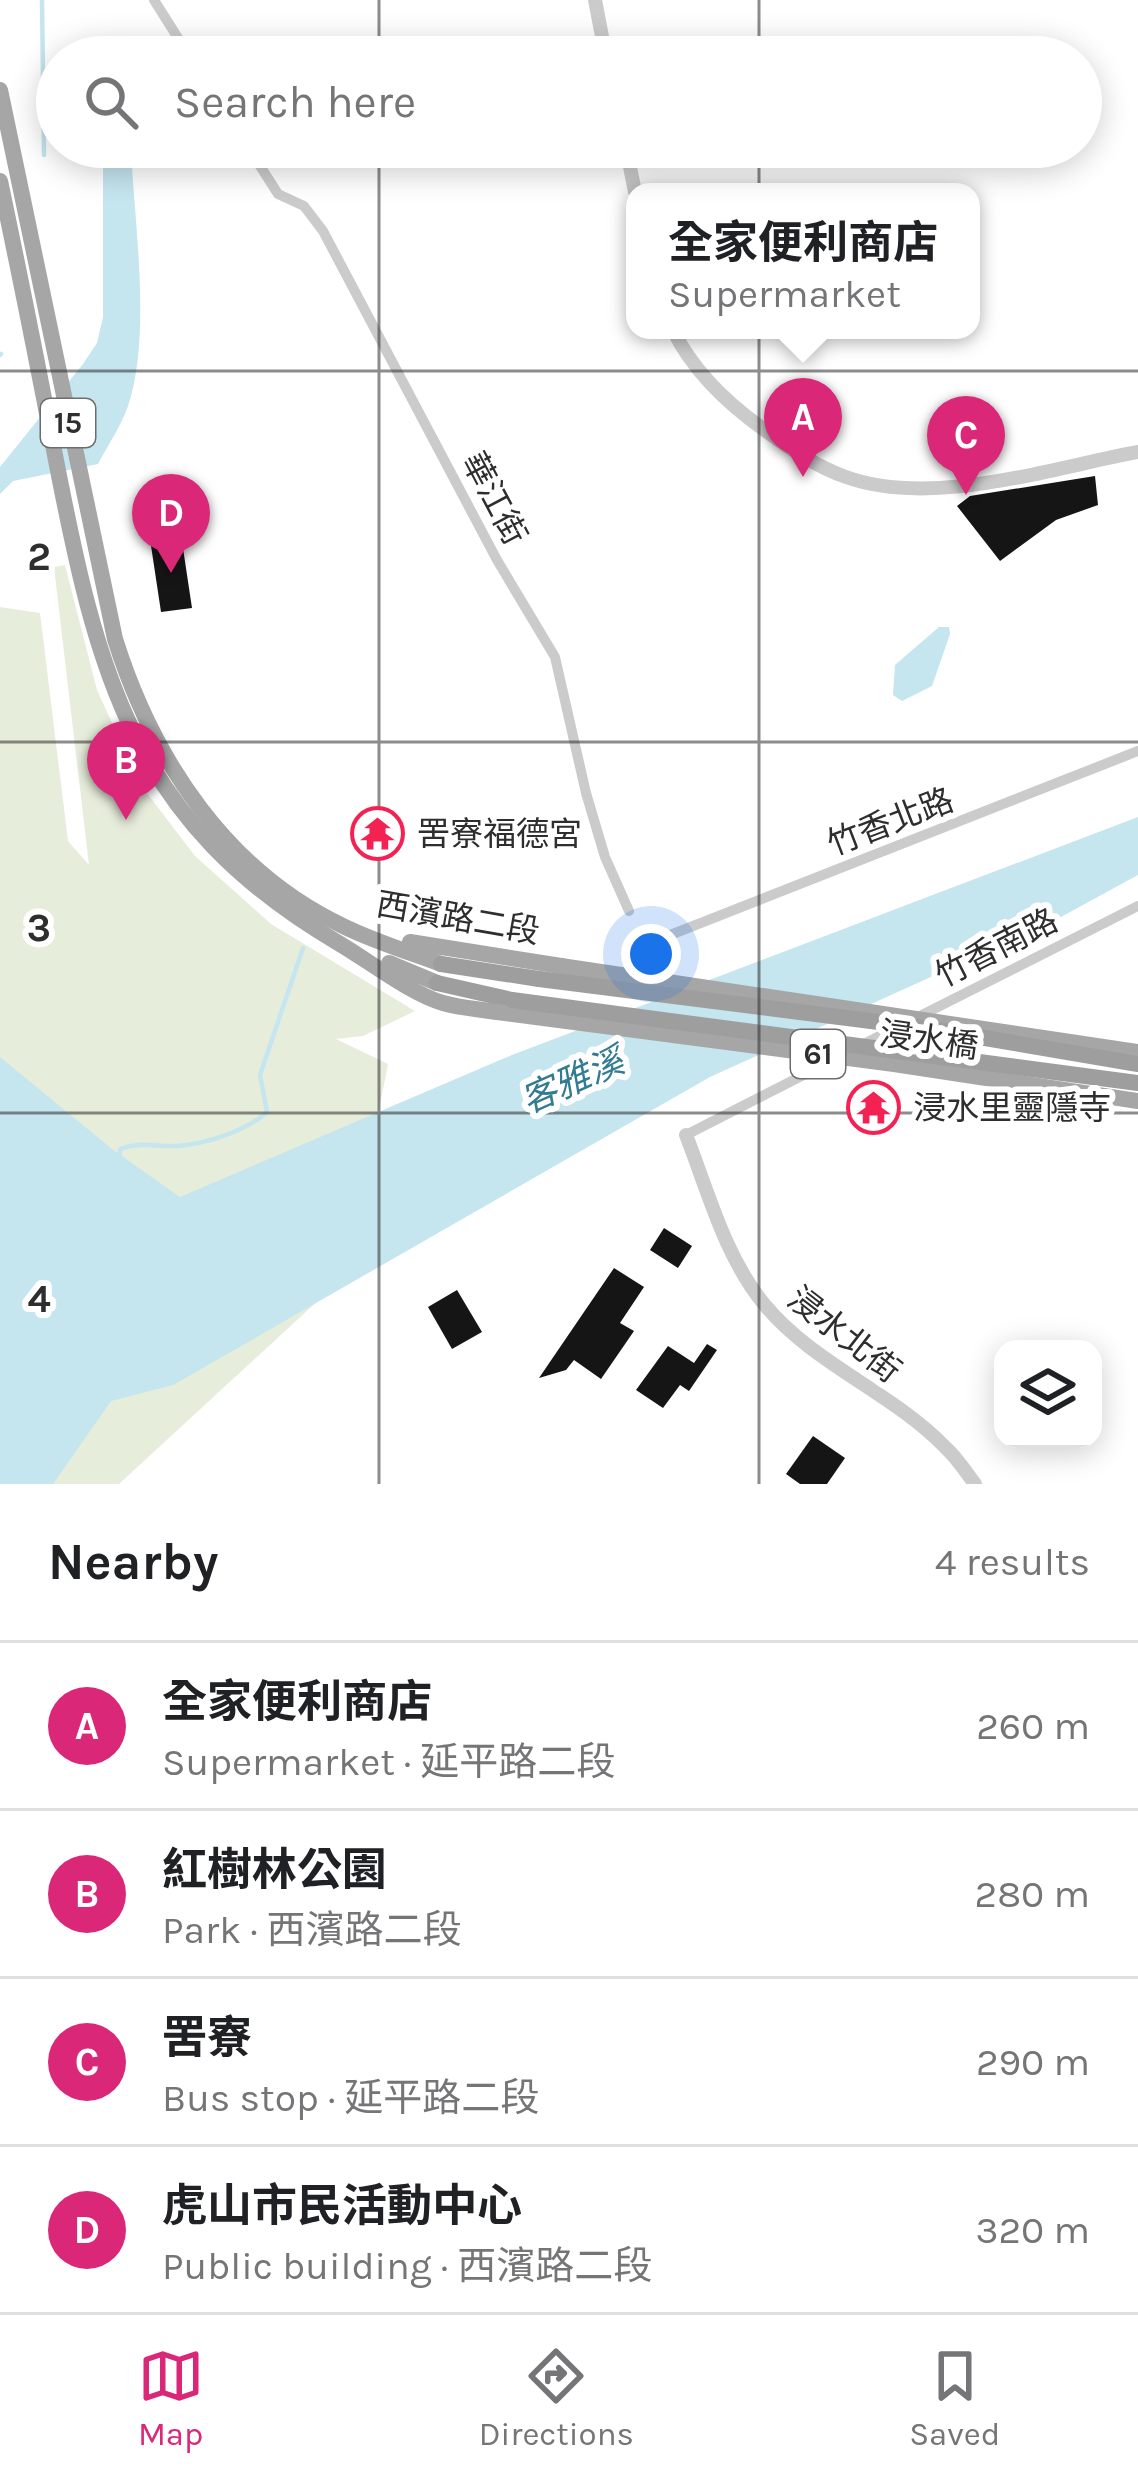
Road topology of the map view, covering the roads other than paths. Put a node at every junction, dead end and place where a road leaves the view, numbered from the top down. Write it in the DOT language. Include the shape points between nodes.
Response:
graph roads {
  1 [pos="154,0"];
  2 [pos="596,0"];
  3 [pos="177,36"];
  4 [pos="602,36"];
  5 [pos="0,90"];
  6 [pos="261,168"];
  7 [pos="0,181"];
  8 [pos="679,339"];
  9 [pos="1138,452"];
  10 [pos="1138,751"];
  11 [pos="629,911"];
  12 [pos="1134,912"];
  13 [pos="339,934"];
  14 [pos="661,939"];
  15 [pos="561,966"];
  16 [pos="439,973"];
  17 [pos="504,1006"];
  18 [pos="1138,1052"];
  19 [pos="1138,1064"];
  20 [pos="1138,1083"];
  21 [pos="1138,1102"];
  22 [pos="686,1135"];
  23 [pos="975,1484"];
  1 -- 3 [label="street"];
  2 -- 4 [label="street"];
  5 -- 13 [label="main road, 西濱路二段 / 15" via="92,543 129,683 162,753 225,840"];
  6 -- 11 [label="street, 華江街" via="278,194 304,206 323,231 555,657 586,793"];
  7 -- 13 [label="main road, 西濱路二段 / 15" via="75,559 120,710 154,772 213,849 269,898"];
  8 -- 9 [label="street" via="739,412 849,478 944,487"];
  10 -- 14 [label="street, 竹香北路"];
  12 -- 22 [label="street, 竹香南路"];
  13 -- 15 [label="main road, 西濱路二段 / 61"];
  13 -- 16 [label="main road, 西濱路二段 / 15"];
  13 -- 17 [label="main road, 西濱路二段 / 61" via="440,1003"];
  15 -- 18 [label="main road, 浸水橋 / 61, bridge"];
  16 -- 17 [label="highway, 61"];
  16 -- 19 [label="highway, 浸水橋 / 61, bridge" via="926,1028"];
  17 -- 20 [label="highway, 浸水橋 / 61, bridge"];
  17 -- 21 [label="main road, 浸水橋 / 61, bridge"];
  22 -- 23 [label="street, 浸水北街" via="739,1268 764,1305 922,1426"];
}
